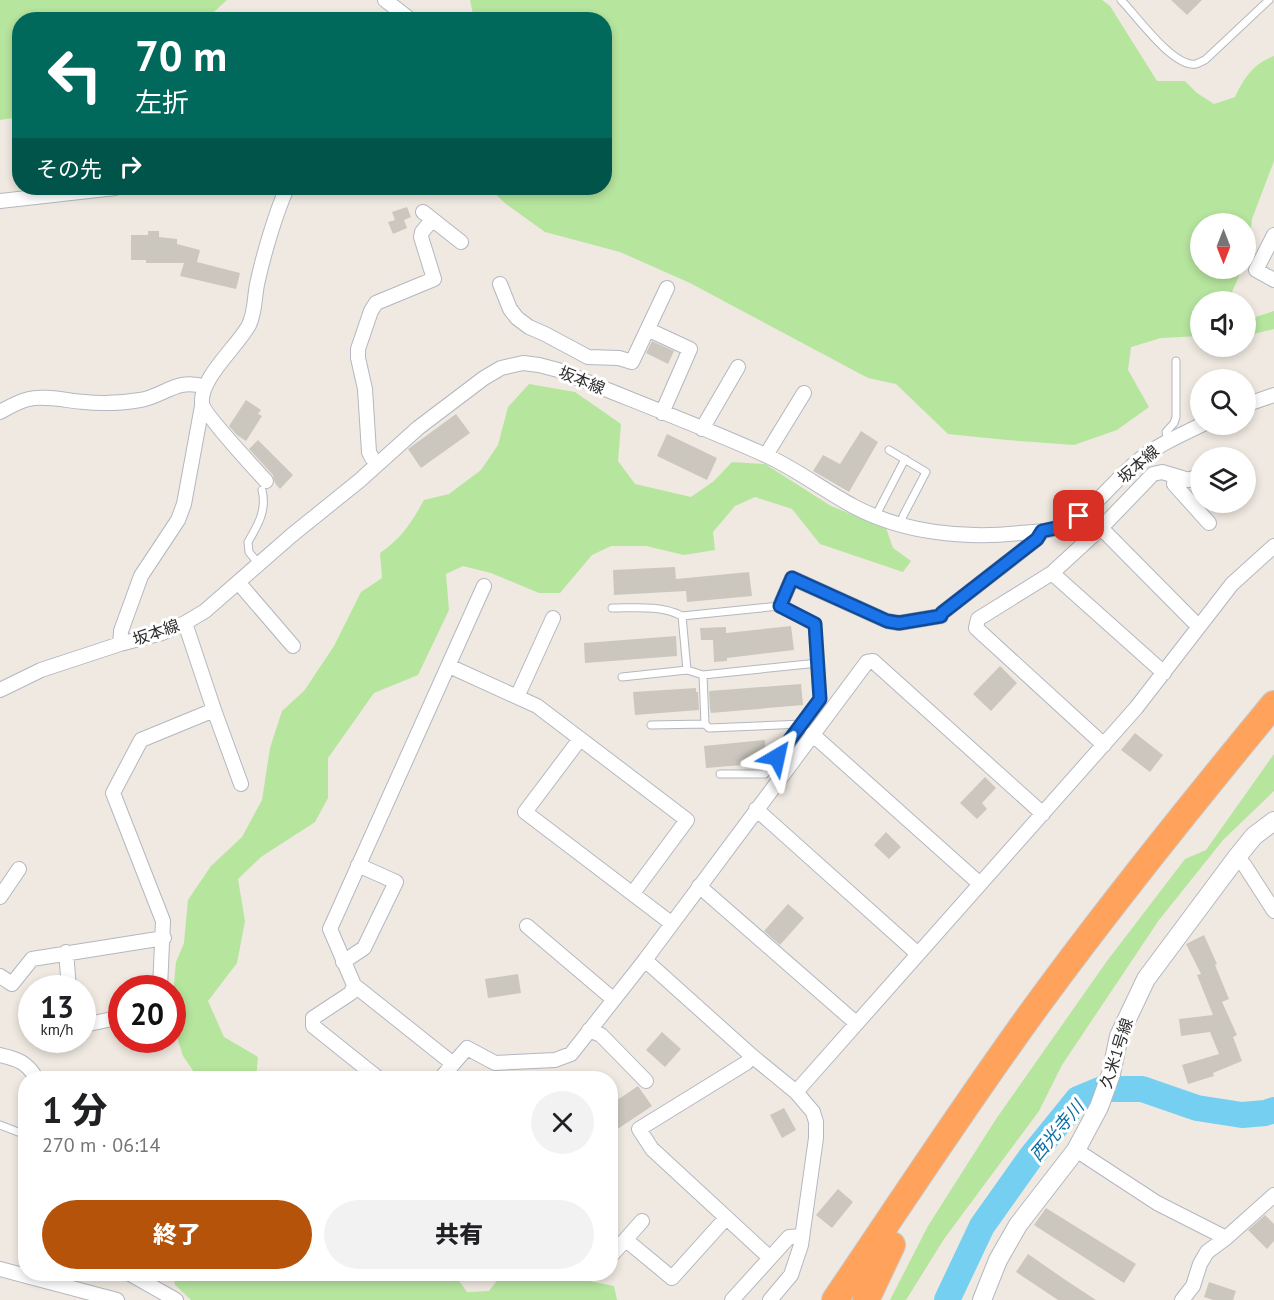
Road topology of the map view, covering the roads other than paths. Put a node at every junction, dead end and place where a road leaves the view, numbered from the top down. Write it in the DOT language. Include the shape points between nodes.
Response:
graph roads {
  1 [pos="385,0"];
  2 [pos="1121,0"];
  3 [pos="1269,0"];
  4 [pos="401,12"];
  5 [pos="53,195"];
  6 [pos="285,195"];
  7 [pos="0,201"];
  8 [pos="1274,235"];
  9 [pos="461,242"];
  10 [pos="1274,280"];
  11 [pos="500,284"];
  12 [pos="667,288"];
  13 [pos="649,330"];
  14 [pos="1176,361"];
  15 [pos="738,367"];
  16 [pos="205,387"];
  17 [pos="804,393"];
  18 [pos="1274,395"];
  19 [pos="1256,401"];
  20 [pos="202,406"];
  21 [pos="0,412"];
  22 [pos="662,413"];
  23 [pos="702,429"];
  24 [pos="1190,430"];
  25 [pos="1168,441"];
  26 [pos="889,450"];
  27 [pos="766,455"];
  28 [pos="905,459"];
  29 [pos="378,464"];
  30 [pos="1174,476"];
  31 [pos="1190,480"];
  32 [pos="264,486"];
  33 [pos="875,516"];
  34 [pos="1209,523"];
  35 [pos="901,524"];
  36 [pos="1101,528"];
  37 [pos="1042,531"];
  38 [pos="1274,546"];
  39 [pos="258,563"];
  40 [pos="1052,573"];
  41 [pos="237,582"];
  42 [pos="484,586"];
  43 [pos="780,606"];
  44 [pos="612,608"];
  45 [pos="682,616"];
  46 [pos="553,618"];
  47 [pos="185,623"];
  48 [pos="1198,626"];
  49 [pos="120,644"];
  50 [pos="293,646"];
  51 [pos="818,663"];
  52 [pos="449,666"];
  53 [pos="687,670"];
  54 [pos="1164,673"];
  55 [pos="703,675"];
  56 [pos="622,677"];
  57 [pos="0,690"];
  58 [pos="517,697"];
  59 [pos="1274,704"];
  60 [pos="214,711"];
  61 [pos="705,724"];
  62 [pos="802,724"];
  63 [pos="651,725"];
  64 [pos="1274,726"];
  65 [pos="812,734"];
  66 [pos="580,739"];
  67 [pos="1104,745"];
  68 [pos="720,774"];
  69 [pos="241,784"];
  70 [pos="756,809"];
  71 [pos="1043,814"];
  72 [pos="1274,821"];
  73 [pos="1237,857"];
  74 [pos="358,866"];
  75 [pos="19,869"];
  76 [pos="980,884"];
  77 [pos="699,886"];
  78 [pos="633,893"];
  79 [pos="0,897"];
  80 [pos="1274,911"];
  81 [pos="671,923"];
  82 [pos="527,926"];
  83 [pos="164,938"];
  84 [pos="66,952"];
  85 [pos="918,954"];
  86 [pos="645,960"];
  87 [pos="343,963"];
  88 [pos="68,975"];
  89 [pos="161,975"];
  90 [pos="0,976"];
  91 [pos="354,985"];
  92 [pos="613,999"];
  93 [pos="856,1023"];
  94 [pos="589,1030"];
  95 [pos="0,1055"];
  96 [pos="752,1056"];
  97 [pos="452,1063"];
  98 [pos="510,1064"];
  99 [pos="32,1071"];
  100 [pos="369,1071"];
  101 [pos="446,1071"];
  102 [pos="510,1071"];
  103 [pos="646,1081"];
  104 [pos="796,1092"];
  105 [pos="0,1125"];
  106 [pos="18,1132"];
  107 [pos="1076,1150"];
  108 [pos="1274,1195"];
  109 [pos="726,1218"];
  110 [pos="642,1221"];
  111 [pos="802,1236"];
  112 [pos="1226,1238"];
  113 [pos="626,1240"];
  114 [pos="892,1245"];
  115 [pos="618,1248"];
  116 [pos="769,1257"];
  117 [pos="0,1269"];
  118 [pos="854,1271"];
  119 [pos="18,1274"];
  120 [pos="45,1281"];
  121 [pos="142,1281"];
  122 [pos="117,1300"];
  123 [pos="176,1300"];
  124 [pos="732,1300"];
  125 [pos="770,1300"];
  126 [pos="827,1300"];
  127 [pos="835,1300"];
  128 [pos="852,1300"];
  129 [pos="866,1300"];
  130 [pos="982,1300"];
  131 [pos="1182,1300"];
  1 -- 4 [label="street"];
  2 -- 3 [label="lane" via="1156,42 1194,64 1205,60"];
  5 -- 7 [label="street"];
  6 -- 16 [label="street" via="258,279 250,323"];
  8 -- 10 [label="street" via="1256,270"];
  9 -- 29 [label="street" via="427,216 421,237 434,279 376,303 370,311 358,349 369,452"];
  11 -- 13 [label="street" via="517,318 588,357 632,362"];
  12 -- 13 [label="street"];
  13 -- 22 [label="street" via="690,349"];
  14 -- 25 [label="lane" via="1176,417 1166,432"];
  15 -- 23 [label="street"];
  16 -- 20 [label="street"];
  16 -- 21 [label="street" via="177,384 142,400 129,401 88,403 32,398"];
  17 -- 27 [label="street"];
  18 -- 19 [label="street"];
  20 -- 32 [label="street"];
  20 -- 49 [label="street" via="184,504 178,520 141,576"];
  22 -- 23 [label="street, 坂本線"];
  22 -- 29 [label="street, 坂本線" via="558,370 523,363 501,368 484,378"];
  23 -- 27 [label="street, 坂本線"];
  24 -- 25 [label="street, 坂本線"];
  25 -- 37 [label="street, 坂本線" via="1138,460 1079,516"];
  26 -- 28 [label="lane"];
  27 -- 33 [label="street, 坂本線"];
  28 -- 33 [label="lane"];
  28 -- 35 [label="lane" via="926,472"];
  29 -- 39 [label="street, 坂本線"];
  30 -- 31 [label="street"];
  30 -- 34 [label="street" via="1174,484"];
  30 -- 36 [label="street" via="1153,474"];
  32 -- 39 [label="lane" via="261,520 248,542 249,552"];
  33 -- 35 [label="street, 坂本線"];
  35 -- 37 [label="street, 坂本線" via="961,535"];
  36 -- 40 [label="street"];
  36 -- 48 [label="street"];
  37 -- 43 [label="street" via="941,616 899,623 887,621 792,578"];
  38 -- 48 [label="street" via="1232,584"];
  39 -- 41 [label="street, 坂本線"];
  40 -- 54 [label="street"];
  40 -- 67 [label="street" via="978,619 976,628"];
  41 -- 47 [label="street, 坂本線"];
  41 -- 50 [label="street"];
  42 -- 52 [label="street"];
  43 -- 45 [label="lane"];
  43 -- 51 [label="lane" via="815,624"];
  44 -- 45 [label="lane" via="658,608"];
  45 -- 53 [label="lane"];
  46 -- 58 [label="street"];
  47 -- 49 [label="street, 坂本線"];
  47 -- 60 [label="street"];
  48 -- 54 [label="street"];
  49 -- 57 [label="street, 坂本線" via="41,670"];
  51 -- 55 [label="lane"];
  51 -- 62 [label="lane" via="820,699"];
  52 -- 58 [label="street"];
  52 -- 74 [label="street"];
  53 -- 55 [label="lane"];
  53 -- 56 [label="lane"];
  54 -- 67 [label="street"];
  55 -- 61 [label="lane"];
  58 -- 66 [label="street" via="537,706"];
  59 -- 118 [label="highway" via="1170,830 1040,1001"];
  60 -- 69 [label="street"];
  60 -- 83 [label="street" via="141,740 113,793 163,921"];
  61 -- 62 [label="lane" via="709,728"];
  61 -- 63 [label="lane"];
  62 -- 68 [label="lane" via="765,774"];
  64 -- 114 [label="highway" via="1179,843 1053,1010 942,1166"];
  65 -- 70 [label="street"];
  65 -- 71 [label="street" via="867,662 873,661"];
  65 -- 76 [label="street"];
  66 -- 78 [label="street" via="687,820"];
  66 -- 78 [label="street" via="525,812"];
  67 -- 71 [label="street"];
  70 -- 77 [label="street"];
  70 -- 85 [label="street"];
  71 -- 76 [label="street"];
  72 -- 73 [label="street, 久米1号線" via="1254,836"];
  73 -- 80 [label="street"];
  73 -- 107 [label="street, 久米1号線" via="1146,980 1119,1036 1099,1107"];
  74 -- 87 [label="street" via="330,929"];
  74 -- 87 [label="street" via="396,882 364,948"];
  75 -- 79 [label="street"];
  76 -- 85 [label="street"];
  77 -- 81 [label="street"];
  77 -- 93 [label="street"];
  78 -- 81 [label="street"];
  81 -- 86 [label="street"];
  82 -- 92 [label="street"];
  83 -- 84 [label="street"];
  83 -- 89 [label="street"];
  84 -- 88 [label="street"];
  84 -- 90 [label="street" via="32,959 12,984"];
  85 -- 93 [label="street"];
  86 -- 92 [label="street"];
  86 -- 96 [label="street"];
  87 -- 91 [label="street"];
  91 -- 97 [label="street"];
  91 -- 100 [label="street" via="351,993 314,1018 314,1026"];
  92 -- 94 [label="street"];
  93 -- 104 [label="street"];
  94 -- 98 [label="street" via="571,1054 555,1060"];
  94 -- 103 [label="street" via="601,1035"];
  95 -- 99 [label="street" via="19,1060"];
  96 -- 104 [label="street"];
  96 -- 109 [label="street" via="639,1129 652,1149"];
  97 -- 98 [label="street" via="467,1048 495,1063"];
  97 -- 101 [label="street"];
  98 -- 102 [label="street"];
  104 -- 111 [label="street" via="813,1112 816,1122"];
  105 -- 106 [label="lane"];
  107 -- 112 [label="street" via="1157,1203"];
  107 -- 130 [label="street, 久米1号線" via="1018,1225"];
  108 -- 112 [label="street"];
  109 -- 113 [label="street" via="672,1278"];
  109 -- 116 [label="street"];
  110 -- 113 [label="street"];
  111 -- 116 [label="street" via="789,1237"];
  111 -- 125 [label="street" via="791,1275"];
  112 -- 131 [label="street" via="1207,1252 1193,1286"];
  113 -- 115 [label="street"];
  114 -- 128 [label="highway"];
  114 -- 129 [label="highway"];
  116 -- 124 [label="street"];
  117 -- 119 [label="street"];
  118 -- 126 [label="highway"];
  118 -- 127 [label="highway"];
  120 -- 122 [label="street"];
  121 -- 123 [label="street"];
}
